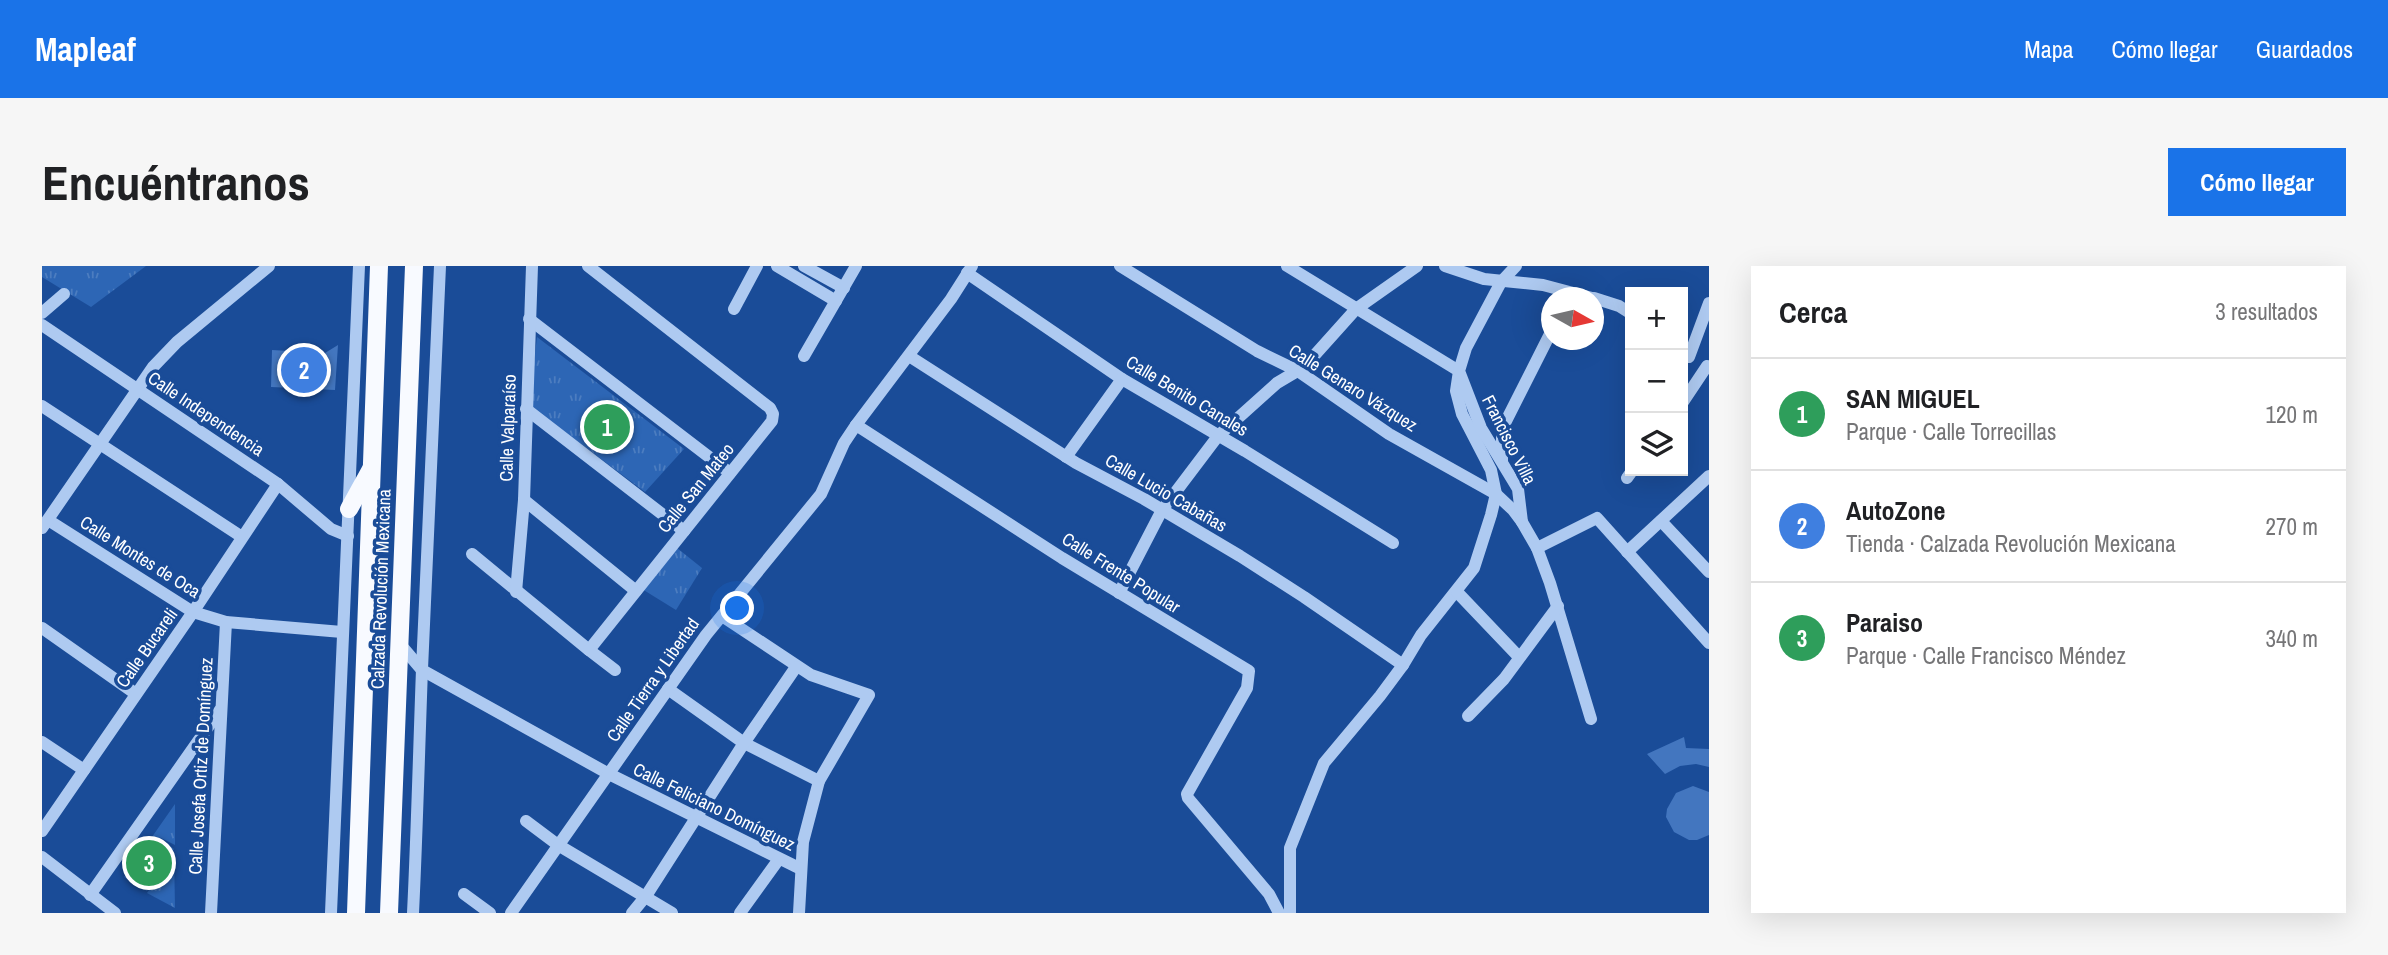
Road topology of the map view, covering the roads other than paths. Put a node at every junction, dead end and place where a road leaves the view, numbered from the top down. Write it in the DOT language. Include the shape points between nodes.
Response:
graph roads {
  1 [pos="269,266"];
  2 [pos="359,266"];
  3 [pos="379,266"];
  4 [pos="414,266"];
  5 [pos="440,266"];
  6 [pos="532,266"];
  7 [pos="588,266"];
  8 [pos="757,266"];
  9 [pos="777,266"];
  10 [pos="804,266"];
  11 [pos="856,266"];
  12 [pos="1120,266"];
  13 [pos="1287,266"];
  14 [pos="1418,266"];
  15 [pos="1445,266"];
  16 [pos="1516,266"];
  17 [pos="969,270"];
  18 [pos="1501,282"];
  19 [pos="1548,287"];
  20 [pos="844,288"];
  21 [pos="64,294"];
  22 [pos="836,301"];
  23 [pos="1604,301"];
  24 [pos="1709,303"];
  25 [pos="734,309"];
  26 [pos="1356,309"];
  27 [pos="1625,310"];
  28 [pos="42,313"];
  29 [pos="529,319"];
  30 [pos="42,325"];
  31 [pos="1542,350"];
  32 [pos="1688,351"];
  33 [pos="804,356"];
  34 [pos="909,356"];
  35 [pos="1688,357"];
  36 [pos="1708,367"];
  37 [pos="1298,371"];
  38 [pos="1459,371"];
  39 [pos="1122,379"];
  40 [pos="137,388"];
  41 [pos="1688,395"];
  42 [pos="42,405"];
  43 [pos="526,408"];
  44 [pos="856,425"];
  45 [pos="1218,436"];
  46 [pos="100,443"];
  47 [pos="1066,457"];
  48 [pos="1502,462"];
  49 [pos="372,465"];
  50 [pos="730,473"];
  51 [pos="1709,476"];
  52 [pos="278,484"];
  53 [pos="1496,494"];
  54 [pos="524,500"];
  55 [pos="349,509"];
  56 [pos="1161,510"];
  57 [pos="1661,521"];
  58 [pos="1522,522"];
  59 [pos="45,524"];
  60 [pos="684,531"];
  61 [pos="348,536"];
  62 [pos="242,537"];
  63 [pos="1393,543"];
  64 [pos="1537,548"];
  65 [pos="1627,552"];
  66 [pos="472,554"];
  67 [pos="1709,572"];
  68 [pos="636,591"];
  69 [pos="516,592"];
  70 [pos="1457,592"];
  71 [pos="1119,593"];
  72 [pos="1558,607"];
  73 [pos="193,612"];
  74 [pos="722,616"];
  75 [pos="226,622"];
  76 [pos="42,628"];
  77 [pos="342,632"];
  78 [pos="399,643"];
  79 [pos="1709,643"];
  80 [pos="589,650"];
  81 [pos="1519,657"];
  82 [pos="1403,665"];
  83 [pos="796,667"];
  84 [pos="422,670"];
  85 [pos="615,670"];
  86 [pos="668,689"];
  87 [pos="136,694"];
  88 [pos="220,709"];
  89 [pos="1468,716"];
  90 [pos="1591,719"];
  91 [pos="42,742"];
  92 [pos="744,743"];
  93 [pos="83,771"];
  94 [pos="608,774"];
  95 [pos="819,781"];
  96 [pos="696,817"];
  97 [pos="526,821"];
  98 [pos="42,831"];
  99 [pos="558,845"];
  100 [pos="42,857"];
  101 [pos="779,859"];
  102 [pos="802,869"];
  103 [pos="464,894"];
  104 [pos="90,895"];
  105 [pos="646,896"];
  106 [pos="115,913"];
  107 [pos="211,913"];
  108 [pos="331,913"];
  109 [pos="356,913"];
  110 [pos="389,913"];
  111 [pos="412,913"];
  112 [pos="490,913"];
  113 [pos="511,913"];
  114 [pos="632,913"];
  115 [pos="672,913"];
  116 [pos="740,913"];
  117 [pos="800,913"];
  118 [pos="1279,913"];
  119 [pos="1290,913"];
  1 -- 40 [label="street" via="177,342"];
  2 -- 55 [label="street"];
  3 -- 49 [label="main road, Calzada Revolución Mexicana"];
  4 -- 78 [label="main road, Calzada Revolución Mexicana"];
  5 -- 84 [label="street"];
  6 -- 29 [label="street, Calle Valparaíso"];
  7 -- 50 [label="street, Calle San Mateo" via="770,408 772,421"];
  8 -- 25 [label="street"];
  9 -- 22 [label="street"];
  10 -- 20 [label="street"];
  11 -- 20 [label="street"];
  12 -- 37 [label="street, Calle Genaro Vázquez" via="1257,351"];
  13 -- 26 [label="street"];
  14 -- 26 [label="street"];
  15 -- 18 [label="street"];
  16 -- 18 [label="street"];
  17 -- 34 [label="street, Calle Tierra y Libertad"];
  17 -- 39 [label="street, Calle Benito Canales"];
  18 -- 19 [label="street"];
  18 -- 38 [label="street"];
  20 -- 22 [label="street"];
  21 -- 28 [label="street"];
  22 -- 33 [label="street"];
  23 -- 27 [label="street"];
  24 -- 32 [label="street"];
  26 -- 37 [label="street"];
  26 -- 38 [label="street"];
  29 -- 43 [label="street, Calle Valparaíso"];
  29 -- 50 [label="street"];
  30 -- 40 [label="street, Calle Independencia"];
  31 -- 48 [label="street" via="1502,429"];
  34 -- 44 [label="street, Calle Tierra y Libertad"];
  34 -- 47 [label="street, Calle Lucio Cabañas"];
  35 -- 36 [label="street"];
  36 -- 41 [label="street"];
  37 -- 45 [label="street" via="1277,383"];
  37 -- 53 [label="street, Calle Genaro Vázquez" via="1389,434"];
  38 -- 48 [label="street, Francisco Villa" via="1481,428"];
  38 -- 53 [label="street" via="1456,391 1462,414 1491,470"];
  39 -- 45 [label="street, Calle Benito Canales"];
  39 -- 47 [label="street"];
  40 -- 46 [label="street"];
  40 -- 52 [label="street, Calle Independencia"];
  42 -- 46 [label="street"];
  43 -- 54 [label="street, Calle Valparaíso"];
  43 -- 60 [label="street"];
  44 -- 71 [label="street, Calle Frente Popular"];
  44 -- 74 [label="street, Calle Tierra y Libertad" via="821,494"];
  45 -- 56 [label="street"];
  45 -- 63 [label="street, Calle Benito Canales"];
  46 -- 59 [label="street"];
  46 -- 62 [label="street"];
  47 -- 56 [label="street, Calle Lucio Cabañas"];
  48 -- 58 [label="street, Francisco Villa" via="1518,489"];
  49 -- 55 [label="main road"];
  49 -- 109 [label="main road, Calzada Revolución Mexicana"];
  50 -- 60 [label="street, Calle San Mateo"];
  51 -- 57 [label="street"];
  52 -- 61 [label="street, Calle Independencia" via="331,529"];
  52 -- 62 [label="street, Calle Bucareli"];
  53 -- 58 [label="street"];
  53 -- 70 [label="street" via="1474,568"];
  54 -- 68 [label="street"];
  54 -- 69 [label="street, Calle Valparaíso"];
  55 -- 61 [label="street"];
  56 -- 71 [label="street"];
  56 -- 82 [label="street, Calle Lucio Cabañas" via="1304,597"];
  57 -- 65 [label="street"];
  57 -- 67 [label="street"];
  58 -- 64 [label="street"];
  59 -- 73 [label="street, Calle Montes de Oca"];
  60 -- 68 [label="street, Calle San Mateo"];
  61 -- 77 [label="street"];
  62 -- 73 [label="street, Calle Bucareli"];
  64 -- 65 [label="street" via="1597,518"];
  64 -- 72 [label="street"];
  65 -- 79 [label="street"];
  66 -- 69 [label="street"];
  68 -- 80 [label="street, Calle San Mateo"];
  69 -- 80 [label="street"];
  70 -- 81 [label="street"];
  70 -- 82 [label="street"];
  71 -- 118 [label="street, Calle Frente Popular" via="1249,671 1247,688 1188,789 1188,798 1269,894"];
  72 -- 81 [label="street"];
  72 -- 90 [label="street"];
  73 -- 75 [label="street, Calle Montes de Oca"];
  73 -- 87 [label="street, Calle Bucareli"];
  74 -- 83 [label="street"];
  74 -- 86 [label="street, Calle Tierra y Libertad"];
  75 -- 77 [label="street, Calle Montes de Oca"];
  75 -- 88 [label="street, Calle Josefa Ortiz de Domínguez"];
  76 -- 87 [label="street"];
  77 -- 108 [label="street"];
  78 -- 84 [label="street, Calle Feliciano Domínguez"];
  78 -- 110 [label="main road, Calzada Revolución Mexicana"];
  80 -- 85 [label="street"];
  81 -- 89 [label="street"];
  82 -- 119 [label="street" via="1324,763 1290,848"];
  83 -- 92 [label="street"];
  83 -- 95 [label="street" via="869,695"];
  84 -- 94 [label="street, Calle Feliciano Domínguez"];
  84 -- 111 [label="street"];
  86 -- 92 [label="street"];
  86 -- 94 [label="street, Calle Tierra y Libertad"];
  87 -- 93 [label="street, Calle Bucareli"];
  88 -- 104 [label="street"];
  88 -- 107 [label="street, Calle Josefa Ortiz de Domínguez"];
  91 -- 93 [label="street"];
  92 -- 95 [label="street"];
  92 -- 96 [label="street"];
  93 -- 98 [label="street, Calle Bucareli"];
  94 -- 96 [label="street, Calle Feliciano Domínguez"];
  94 -- 99 [label="street, Calle Tierra y Libertad"];
  95 -- 102 [label="street" via="803,842"];
  96 -- 101 [label="street, Calle Feliciano Domínguez"];
  96 -- 105 [label="street"];
  97 -- 99 [label="street"];
  99 -- 105 [label="street"];
  99 -- 113 [label="street, Calle Tierra y Libertad"];
  100 -- 104 [label="street"];
  101 -- 102 [label="street, Calle Feliciano Domínguez"];
  101 -- 116 [label="street"];
  102 -- 117 [label="street"];
  103 -- 112 [label="street"];
  104 -- 106 [label="street"];
  105 -- 114 [label="street"];
  105 -- 115 [label="street"];
}
